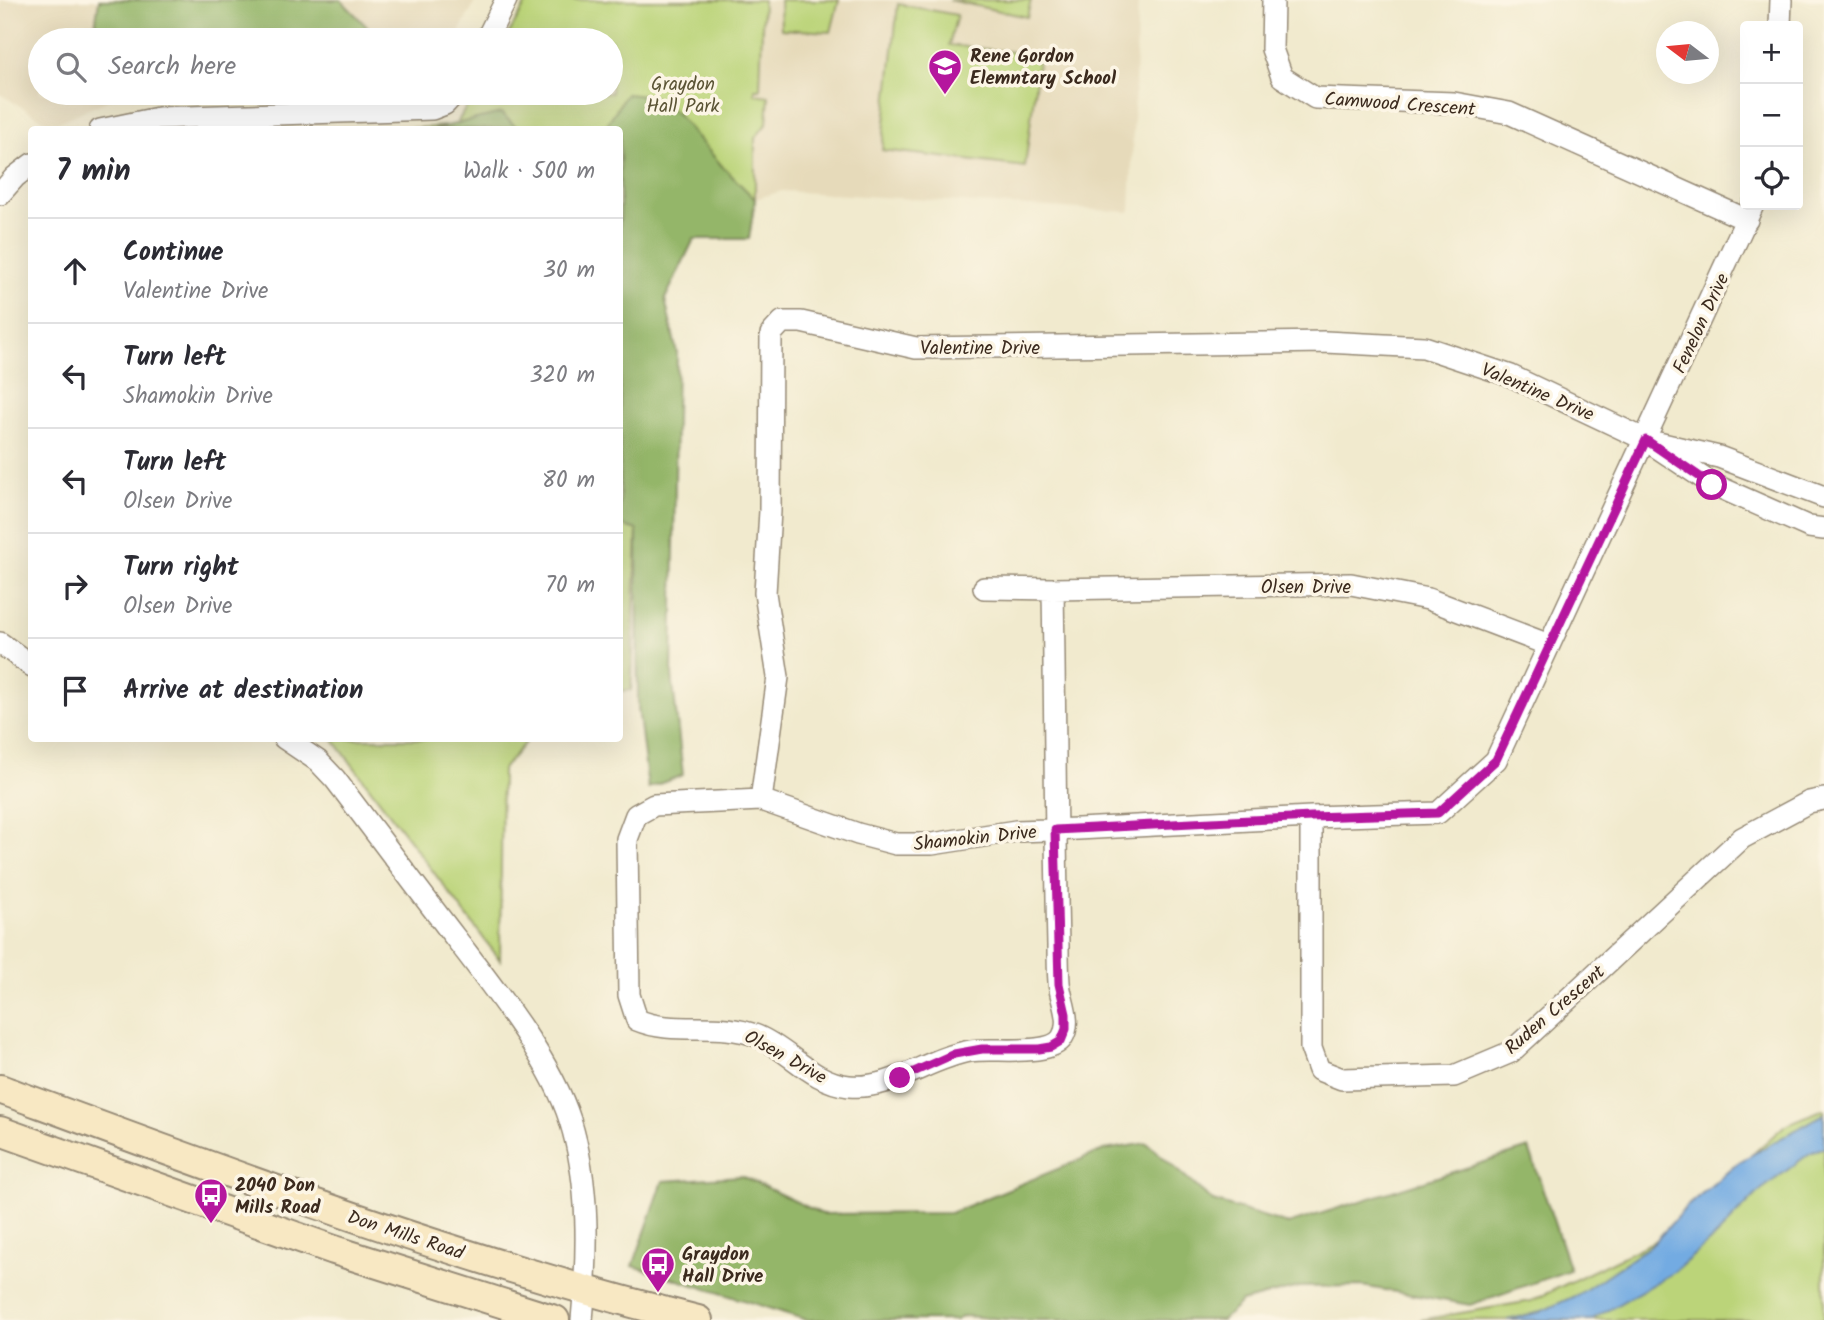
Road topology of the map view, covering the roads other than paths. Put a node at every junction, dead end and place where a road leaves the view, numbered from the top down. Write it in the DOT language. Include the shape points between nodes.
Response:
graph roads {
  1 [pos="506,0"];
  2 [pos="1273,0"];
  3 [pos="1782,0"];
  4 [pos="1780,21"];
  5 [pos="492,28"];
  6 [pos="442,105"];
  7 [pos="119,126"];
  8 [pos="28,167"];
  9 [pos="0,194"];
  10 [pos="1750,212"];
  11 [pos="1646,440"];
  12 [pos="1824,496"];
  13 [pos="1824,529"];
  14 [pos="984,587"];
  15 [pos="1053,589"];
  16 [pos="0,643"];
  17 [pos="1549,645"];
  18 [pos="28,663"];
  19 [pos="290,742"];
  20 [pos="1824,799"];
  21 [pos="761,800"];
  22 [pos="636,815"];
  23 [pos="1311,817"];
  24 [pos="1055,830"];
  25 [pos="0,1089"];
  26 [pos="0,1131"];
  27 [pos="585,1291"];
  28 [pos="555,1320"];
  29 [pos="582,1320"];
  30 [pos="698,1320"];
  1 -- 5 [label="street"];
  2 -- 10 [label="street, Camwood Crescent" via="1272,49 1282,77 1315,97 1454,103 1509,113"];
  3 -- 4 [label="street"];
  6 -- 7 [label="street" via="432,109 158,118"];
  8 -- 9 [label="street"];
  10 -- 11 [label="street, Fenelon Drive"];
  11 -- 12 [label="street, Valentine Drive" via="1719,457"];
  11 -- 13 [label="street, Valentine Drive" via="1712,485 1809,527"];
  11 -- 17 [label="street, Shamokin Drive"];
  11 -- 21 [label="street, Valentine Drive" via="1511,376 1424,347 1325,342 916,348 782,322 771,334 765,593 778,677"];
  14 -- 15 [label="street, Olsen Drive"];
  15 -- 17 [label="street, Olsen Drive" via="1351,584 1428,600"];
  15 -- 24 [label="street, Olsen Drive"];
  16 -- 18 [label="street"];
  17 -- 23 [label="street, Shamokin Drive" via="1496,760 1438,813"];
  19 -- 27 [label="street" via="335,779 500,997 552,1078 569,1118 580,1163 586,1216"];
  20 -- 23 [label="street, Ruden Crescent" via="1809,802 1742,838 1511,1052 1454,1076 1342,1079 1319,1070 1311,1048"];
  21 -- 22 [label="street, Shamokin Drive" via="654,805"];
  21 -- 24 [label="street, Shamokin Drive" via="896,845"];
  22 -- 24 [label="street, Olsen Drive" via="627,839 629,995 637,1020 652,1026 730,1027 758,1036 825,1080 866,1087 900,1078 954,1054 1039,1049 1061,1041 1066,1014 1059,984"];
  23 -- 24 [label="street, Shamokin Drive"];
  25 -- 27 [label="main road, Don Mills Road" via="339,1212"];
  26 -- 28 [label="main road, Don Mills Road" via="334,1250"];
  27 -- 29 [label="street"];
  27 -- 30 [label="main road, Don Mills Road"];
}
